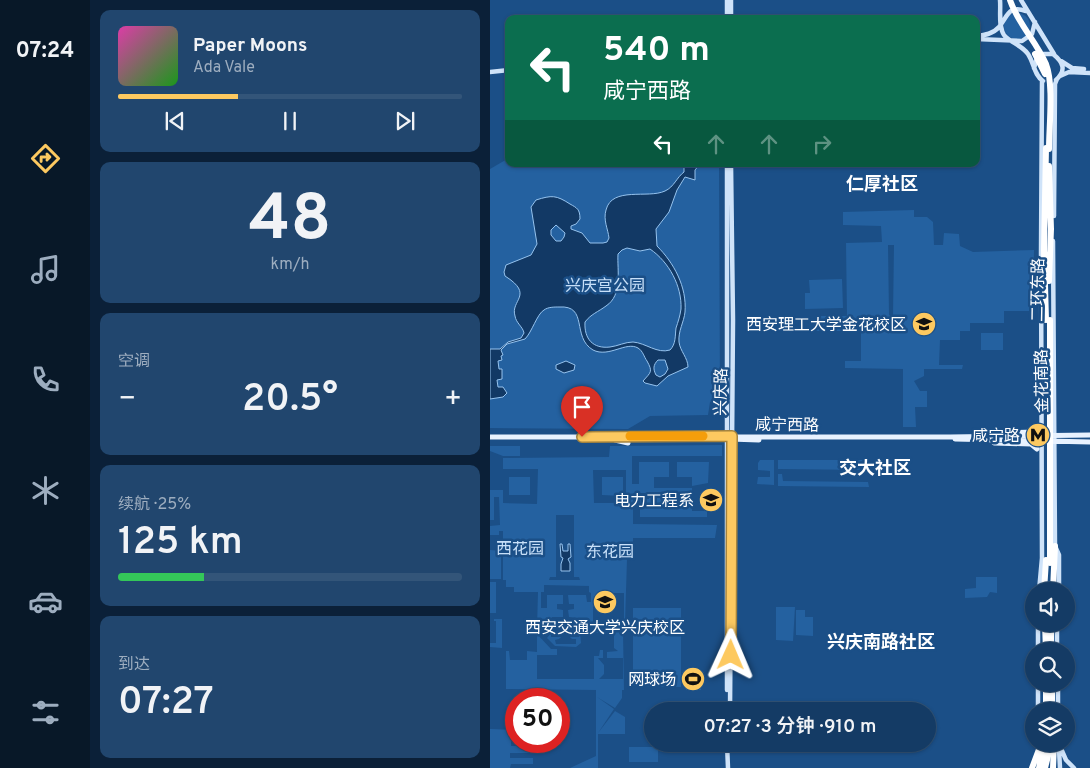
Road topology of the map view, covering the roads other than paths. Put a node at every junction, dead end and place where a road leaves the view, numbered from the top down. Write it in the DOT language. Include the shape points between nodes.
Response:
graph roads {
  1 [pos="729,0"];
  2 [pos="1003,0"];
  3 [pos="1011,0"];
  4 [pos="1021,0"];
  5 [pos="1026,11"];
  6 [pos="727,15"];
  7 [pos="731,15"];
  8 [pos="1001,22"];
  9 [pos="1035,22"];
  10 [pos="980,36"];
  11 [pos="980,38"];
  12 [pos="1014,42"];
  13 [pos="1055,56"];
  14 [pos="1061,61"];
  15 [pos="1034,68"];
  16 [pos="505,69"];
  17 [pos="490,70"];
  18 [pos="1090,71"];
  19 [pos="1058,78"];
  20 [pos="1042,81"];
  21 [pos="1052,149"];
  22 [pos="731,167"];
  23 [pos="1045,179"];
  24 [pos="1042,192"];
  25 [pos="1051,200"];
  26 [pos="1054,212"];
  27 [pos="1041,253"];
  28 [pos="1054,254"];
  29 [pos="1047,268"];
  30 [pos="1054,434"];
  31 [pos="1090,434"];
  32 [pos="1042,437"];
  33 [pos="730,438"];
  34 [pos="982,438"];
  35 [pos="490,439"];
  36 [pos="615,440"];
  37 [pos="1054,442"];
  38 [pos="1090,442"];
  39 [pos="628,443"];
  40 [pos="1037,449"];
  41 [pos="1054,546"];
  42 [pos="1048,562"];
  43 [pos="1040,576"];
  44 [pos="1041,582"];
  45 [pos="1044,582"];
  46 [pos="1051,582"];
  47 [pos="1052,582"];
  48 [pos="1059,582"];
  49 [pos="729,702"];
  50 [pos="729,752"];
  51 [pos="1038,752"];
  52 [pos="1041,752"];
  53 [pos="1042,752"];
  54 [pos="1049,752"];
  55 [pos="1053,752"];
  56 [pos="1059,752"];
  57 [pos="1062,752"];
  58 [pos="729,768"];
  59 [pos="1035,768"];
  60 [pos="1044,768"];
  61 [pos="1054,768"];
  62 [pos="1060,768"];
  63 [pos="1074,768"];
  1 -- 6 [label="main road"];
  1 -- 7 [label="main road"];
  2 -- 3 [label="main road"];
  2 -- 8 [label="main road"];
  2 -- 21 [label="highway, 二环东路, bridge" via="1044,71"];
  3 -- 21 [label="highway, 二环东路, bridge" via="1017,17 1046,65"];
  4 -- 5 [label="main road"];
  5 -- 8 [label="main road" via="1010,12"];
  5 -- 9 [label="main road"];
  8 -- 10 [label="main road" via="989,34"];
  8 -- 12 [label="main road" via="1004,35"];
  9 -- 12 [label="main road" via="1028,39"];
  9 -- 13 [label="main road"];
  11 -- 12 [label="main road"];
  12 -- 15 [label="main road" via="1026,51"];
  13 -- 14 [label="main road"];
  13 -- 15 [label="main road" via="1040,55"];
  14 -- 18 [label="main road" via="1076,69"];
  14 -- 19 [label="main road" via="1063,69"];
  15 -- 20 [label="main road"];
  16 -- 17 [label="main road"];
  18 -- 19 [label="main road" via="1069,72"];
  19 -- 20 [label="main road"];
  19 -- 21 [label="main road, 金花南路"];
  20 -- 24 [label="main road, 金花南路"];
  21 -- 23 [label="highway, 二环东路"];
  21 -- 25 [label="highway, 二环东路"];
  21 -- 26 [label="main road, 金花南路"];
  22 -- 33 [label="main road, 兴庆路" via="733,320"];
  23 -- 24 [label="highway"];
  23 -- 29 [label="highway, 二环东路"];
  24 -- 27 [label="main road, 金花南路"];
  25 -- 26 [label="highway"];
  25 -- 29 [label="highway, 二环东路"];
  26 -- 28 [label="main road, 金花南路"];
  27 -- 29 [label="highway"];
  27 -- 32 [label="main road, 金花南路"];
  28 -- 29 [label="highway"];
  28 -- 30 [label="main road, 金花南路"];
  29 -- 42 [label="highway, 二环东路"];
  30 -- 31 [label="main road"];
  30 -- 32 [label="main road"];
  30 -- 37 [label="main road, 金花南路"];
  32 -- 34 [label="main road" via="1037,432 999,432"];
  32 -- 37 [label="main road"];
  32 -- 43 [label="main road, 金花南路"];
  33 -- 34 [label="main road, 咸宁西路"];
  33 -- 35 [label="main road, 咸宁西路"];
  33 -- 36 [label="main road, 咸宁西路"];
  33 -- 49 [label="main road, 兴庆路"];
  34 -- 40 [label="main road" via="996,443 1031,444"];
  35 -- 36 [label="main road, 咸宁西路"];
  36 -- 39 [label="main road"];
  37 -- 38 [label="main road"];
  37 -- 41 [label="main road, 金花南路"];
  41 -- 47 [label="highway"];
  41 -- 48 [label="main road, 金花南路" via="1059,555"];
  42 -- 45 [label="highway, 二环东路"];
  42 -- 46 [label="highway, 二环东路"];
  43 -- 44 [label="highway"];
  50 -- 58 [label="main road"];
  51 -- 59 [label="highway, bridge"];
  52 -- 60 [label="main road"];
  53 -- 59 [label="highway, bridge"];
  54 -- 60 [label="highway, bridge"];
  55 -- 61 [label="highway"];
  56 -- 62 [label="main road"];
  57 -- 63 [label="main road"];
}
